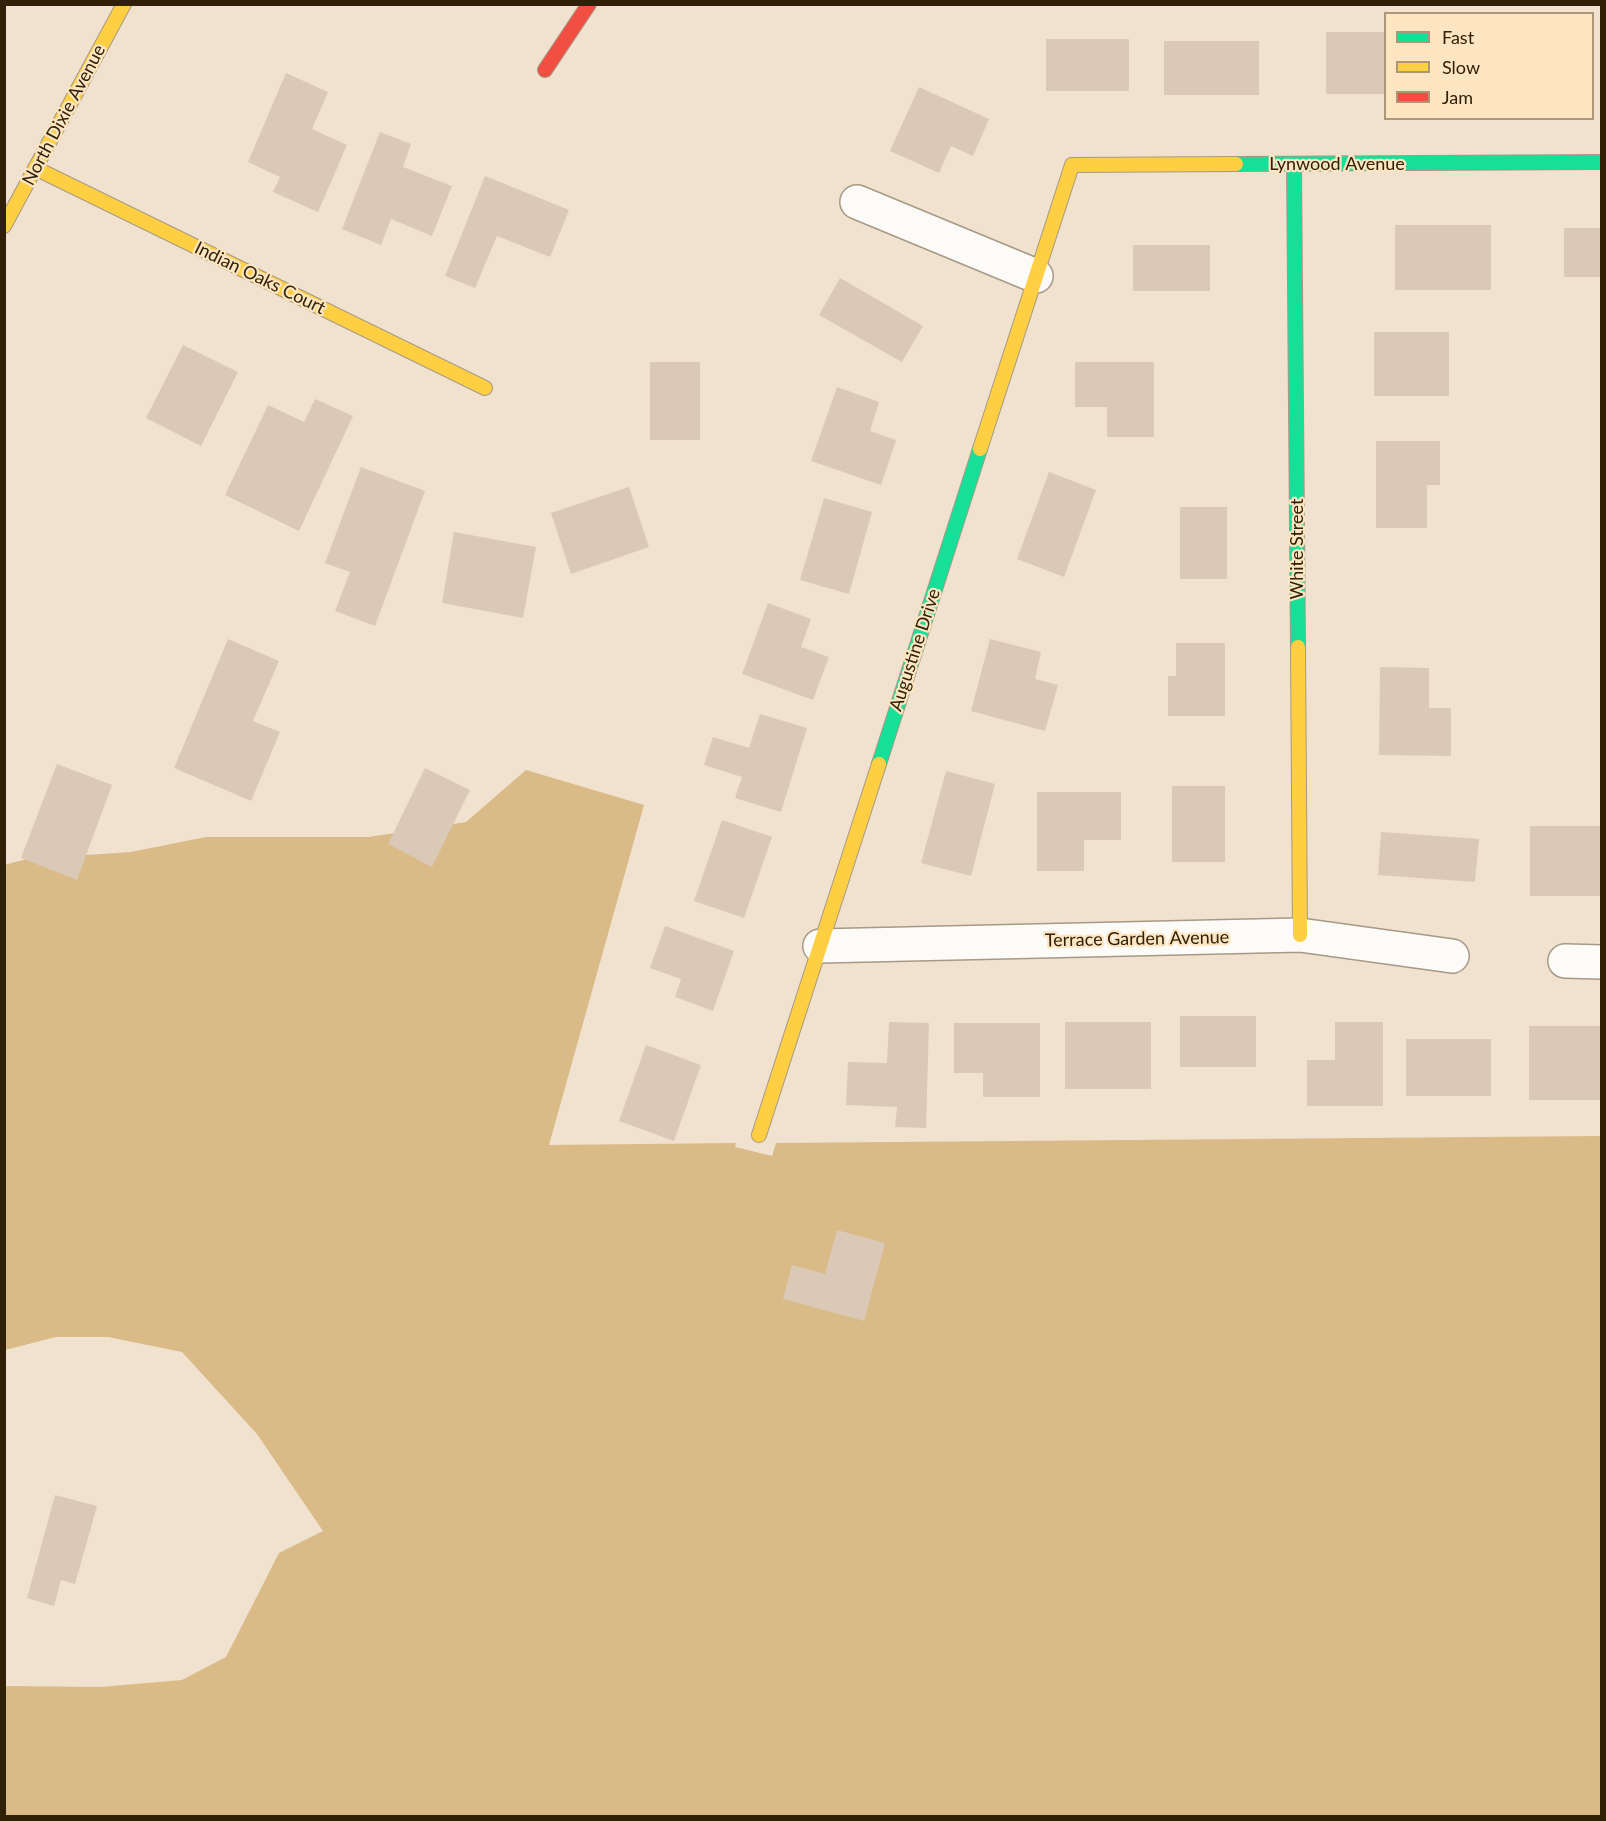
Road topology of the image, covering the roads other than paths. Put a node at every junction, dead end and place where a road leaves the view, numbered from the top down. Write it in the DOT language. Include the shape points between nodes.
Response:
graph roads {
  1 [pos="589,4"];
  2 [pos="115,7"];
  3 [pos="545,70"];
  4 [pos="1602,162"];
  5 [pos="1294,164"];
  6 [pos="1072,165"];
  7 [pos="35,168"];
  8 [pos="857,202"];
  9 [pos="4,226"];
  10 [pos="1036,276"];
  11 [pos="485,388"];
  12 [pos="1300,935"];
  13 [pos="820,946"];
  14 [pos="1452,956"];
  15 [pos="1565,961"];
  16 [pos="1602,962"];
  17 [pos="759,1135"];
  1 -- 3 [label="street"];
  2 -- 7 [label="street, North Dixie Avenue"];
  4 -- 5 [label="street, Lynwood Avenue"];
  5 -- 6 [label="street, Lynwood Avenue"];
  5 -- 12 [label="street, White Street"];
  6 -- 10 [label="street, Augustine Drive"];
  7 -- 9 [label="street, North Dixie Avenue"];
  7 -- 11 [label="street, Indian Oaks Court"];
  8 -- 10 [label="street"];
  10 -- 13 [label="street, Augustine Drive"];
  12 -- 13 [label="street, Terrace Garden Avenue"];
  12 -- 14 [label="street, Terrace Garden Avenue"];
  13 -- 17 [label="street, Augustine Drive"];
  15 -- 16 [label="street"];
}
